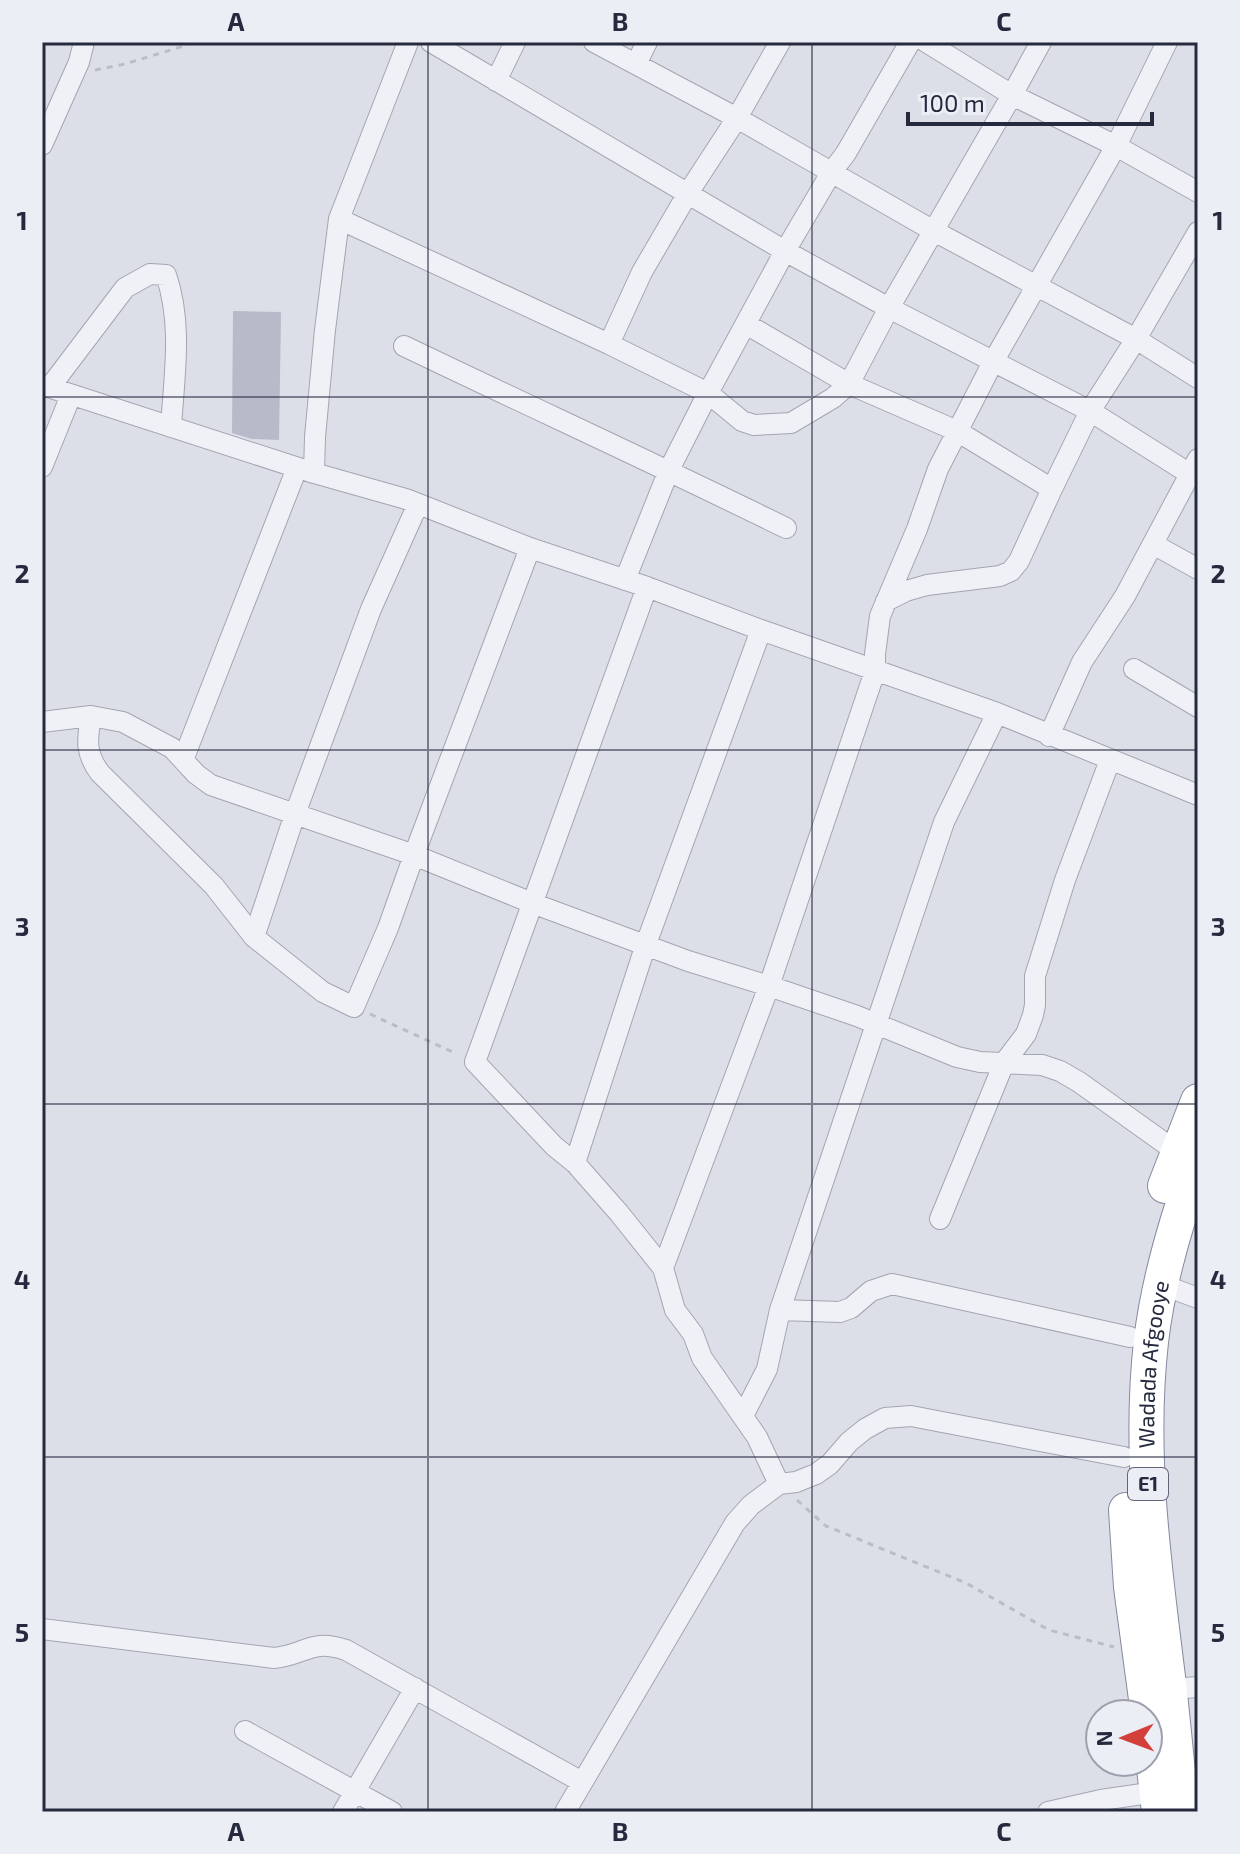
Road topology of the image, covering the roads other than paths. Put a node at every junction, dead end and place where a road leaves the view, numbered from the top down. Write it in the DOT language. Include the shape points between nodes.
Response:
graph roads {
  1 [pos="84,42"];
  2 [pos="408,42"];
  3 [pos="431,42"];
  4 [pos="515,42"];
  5 [pos="594,42"];
  6 [pos="647,42"];
  7 [pos="780,42"];
  8 [pos="910,42"];
  9 [pos="926,42"];
  10 [pos="1041,42"];
  11 [pos="1167,42"];
  12 [pos="636,64"];
  13 [pos="496,81"];
  14 [pos="1012,95"];
  15 [pos="737,118"];
  16 [pos="42,145"];
  17 [pos="1116,146"];
  18 [pos="831,173"];
  19 [pos="1198,192"];
  20 [pos="688,193"];
  21 [pos="339,219"];
  22 [pos="932,230"];
  23 [pos="1198,232"];
  24 [pos="785,251"];
  25 [pos="1036,286"];
  26 [pos="889,308"];
  27 [pos="746,324"];
  28 [pos="1136,339"];
  29 [pos="609,344"];
  30 [pos="404,346"];
  31 [pos="993,362"];
  32 [pos="1198,378"];
  33 [pos="849,384"];
  34 [pos="46,386"];
  35 [pos="708,393"];
  36 [pos="71,395"];
  37 [pos="1090,411"];
  38 [pos="171,427"];
  39 [pos="957,431"];
  40 [pos="42,467"];
  41 [pos="1194,467"];
  42 [pos="305,470"];
  43 [pos="669,470"];
  44 [pos="1052,489"];
  45 [pos="418,504"];
  46 [pos="786,528"];
  47 [pos="1153,544"];
  48 [pos="530,548"];
  49 [pos="1198,569"];
  50 [pos="625,580"];
  51 [pos="647,587"];
  52 [pos="886,601"];
  53 [pos="761,630"];
  54 [pos="1134,669"];
  55 [pos="875,671"];
  56 [pos="1198,707"];
  57 [pos="997,713"];
  58 [pos="91,716"];
  59 [pos="42,722"];
  60 [pos="1049,736"];
  61 [pos="183,760"];
  62 [pos="1110,760"];
  63 [pos="1198,795"];
  64 [pos="295,814"];
  65 [pos="414,855"];
  66 [pos="532,903"];
  67 [pos="254,937"];
  68 [pos="646,944"];
  69 [pos="769,986"];
  70 [pos="875,1024"];
  71 [pos="1004,1063"];
  72 [pos="1198,1101"];
  73 [pos="1188,1156"];
  74 [pos="575,1163"];
  75 [pos="940,1219"];
  76 [pos="663,1268"];
  77 [pos="1160,1284"];
  78 [pos="1198,1298"];
  79 [pos="780,1310"];
  80 [pos="1130,1337"];
  81 [pos="743,1416"];
  82 [pos="1124,1457"];
  83 [pos="779,1484"];
  84 [pos="42,1629"];
  85 [pos="415,1688"];
  86 [pos="1166,1702"];
  87 [pos="245,1731"];
  88 [pos="582,1782"];
  89 [pos="355,1790"];
  90 [pos="1175,1803"];
  91 [pos="343,1812"];
  92 [pos="392,1812"];
  93 [pos="565,1812"];
  94 [pos="1048,1812"];
  1 -- 16 [label="street"];
  2 -- 21 [label="street"];
  3 -- 13 [label="street"];
  4 -- 13 [label="street"];
  5 -- 12 [label="street"];
  6 -- 12 [label="street"];
  7 -- 15 [label="street"];
  8 -- 18 [label="street"];
  9 -- 14 [label="street"];
  10 -- 14 [label="street"];
  11 -- 17 [label="street"];
  12 -- 15 [label="street"];
  13 -- 20 [label="street"];
  14 -- 17 [label="street"];
  14 -- 22 [label="street"];
  15 -- 18 [label="street"];
  15 -- 20 [label="street"];
  17 -- 19 [label="street"];
  17 -- 25 [label="street"];
  18 -- 22 [label="street"];
  18 -- 24 [label="street"];
  20 -- 24 [label="street"];
  20 -- 29 [label="street" via="642,272"];
  21 -- 29 [label="street"];
  21 -- 42 [label="street" via="315,437"];
  22 -- 25 [label="street"];
  22 -- 26 [label="street"];
  23 -- 28 [label="street"];
  24 -- 26 [label="street"];
  24 -- 27 [label="street"];
  25 -- 28 [label="street"];
  25 -- 31 [label="street"];
  26 -- 31 [label="street"];
  26 -- 33 [label="street"];
  27 -- 33 [label="street"];
  27 -- 35 [label="street"];
  28 -- 32 [label="street"];
  28 -- 37 [label="street"];
  29 -- 35 [label="street"];
  30 -- 43 [label="street"];
  31 -- 37 [label="street"];
  31 -- 39 [label="street"];
  33 -- 35 [label="street" via="791,423 778,424 742,421"];
  33 -- 39 [label="street"];
  34 -- 36 [label="street"];
  34 -- 38 [label="street" via="125,288 150,274 166,275 176,330"];
  35 -- 43 [label="street"];
  36 -- 38 [label="street"];
  36 -- 40 [label="street"];
  37 -- 41 [label="street"];
  37 -- 44 [label="street"];
  38 -- 42 [label="street"];
  39 -- 44 [label="street"];
  39 -- 52 [label="street"];
  41 -- 47 [label="street"];
  42 -- 45 [label="street"];
  42 -- 61 [label="street"];
  43 -- 46 [label="street"];
  43 -- 50 [label="street"];
  44 -- 52 [label="street" via="1011,571 927,585"];
  45 -- 48 [label="street"];
  45 -- 64 [label="street" via="371,609"];
  47 -- 49 [label="street"];
  47 -- 60 [label="street" via="1082,662"];
  48 -- 50 [label="street"];
  48 -- 65 [label="street"];
  50 -- 51 [label="street"];
  51 -- 53 [label="street"];
  51 -- 66 [label="street"];
  52 -- 55 [label="street" via="877,632"];
  53 -- 55 [label="street"];
  53 -- 68 [label="street"];
  54 -- 56 [label="street"];
  55 -- 57 [label="street"];
  55 -- 69 [label="street"];
  57 -- 60 [label="street"];
  57 -- 70 [label="street" via="944,822"];
  58 -- 59 [label="street"];
  58 -- 61 [label="street" via="135,727"];
  58 -- 67 [label="street" via="91,762 214,886"];
  60 -- 62 [label="street"];
  61 -- 64 [label="street" via="211,785"];
  62 -- 63 [label="street"];
  62 -- 71 [label="street" via="1035,976 1033,1015"];
  64 -- 65 [label="street"];
  64 -- 67 [label="street"];
  65 -- 66 [label="street"];
  65 -- 67 [label="street" via="354,1007 323,992"];
  66 -- 68 [label="street"];
  66 -- 74 [label="street" via="475,1062"];
  68 -- 69 [label="street"];
  68 -- 74 [label="street"];
  69 -- 70 [label="street"];
  69 -- 76 [label="street"];
  70 -- 71 [label="street" via="957,1057"];
  70 -- 79 [label="street"];
  71 -- 73 [label="street" via="1060,1071"];
  71 -- 75 [label="street"];
  72 -- 73 [label="highway, Wadada Afgooye / E1"];
  73 -- 77 [label="highway, Wadada Afgooye / E1"];
  73 -- 80 [label="highway, Wadada Afgooye / E1" via="1158,1208"];
  74 -- 76 [label="street"];
  76 -- 81 [label="street" via="675,1310"];
  77 -- 78 [label="street"];
  77 -- 86 [label="highway, Wadada Afgooye / E1" via="1146,1442"];
  79 -- 80 [label="street" via="840,1312 892,1284"];
  79 -- 81 [label="street" via="767,1369"];
  80 -- 82 [label="highway, Wadada Afgooye / E1"];
  81 -- 83 [label="street"];
  82 -- 83 [label="street" via="900,1416 865,1429 816,1474"];
  82 -- 86 [label="highway, Wadada Afgooye / E1" via="1140,1653"];
  83 -- 88 [label="street" via="735,1523"];
  84 -- 85 [label="street" via="274,1658 331,1645"];
  85 -- 88 [label="street"];
  85 -- 89 [label="street"];
  86 -- 90 [label="highway, Wadada Afgooye / E1"];
  87 -- 89 [label="street"];
  88 -- 93 [label="street"];
  89 -- 91 [label="street"];
  89 -- 92 [label="street"];
  90 -- 94 [label="street" via="1101,1800"];
}
